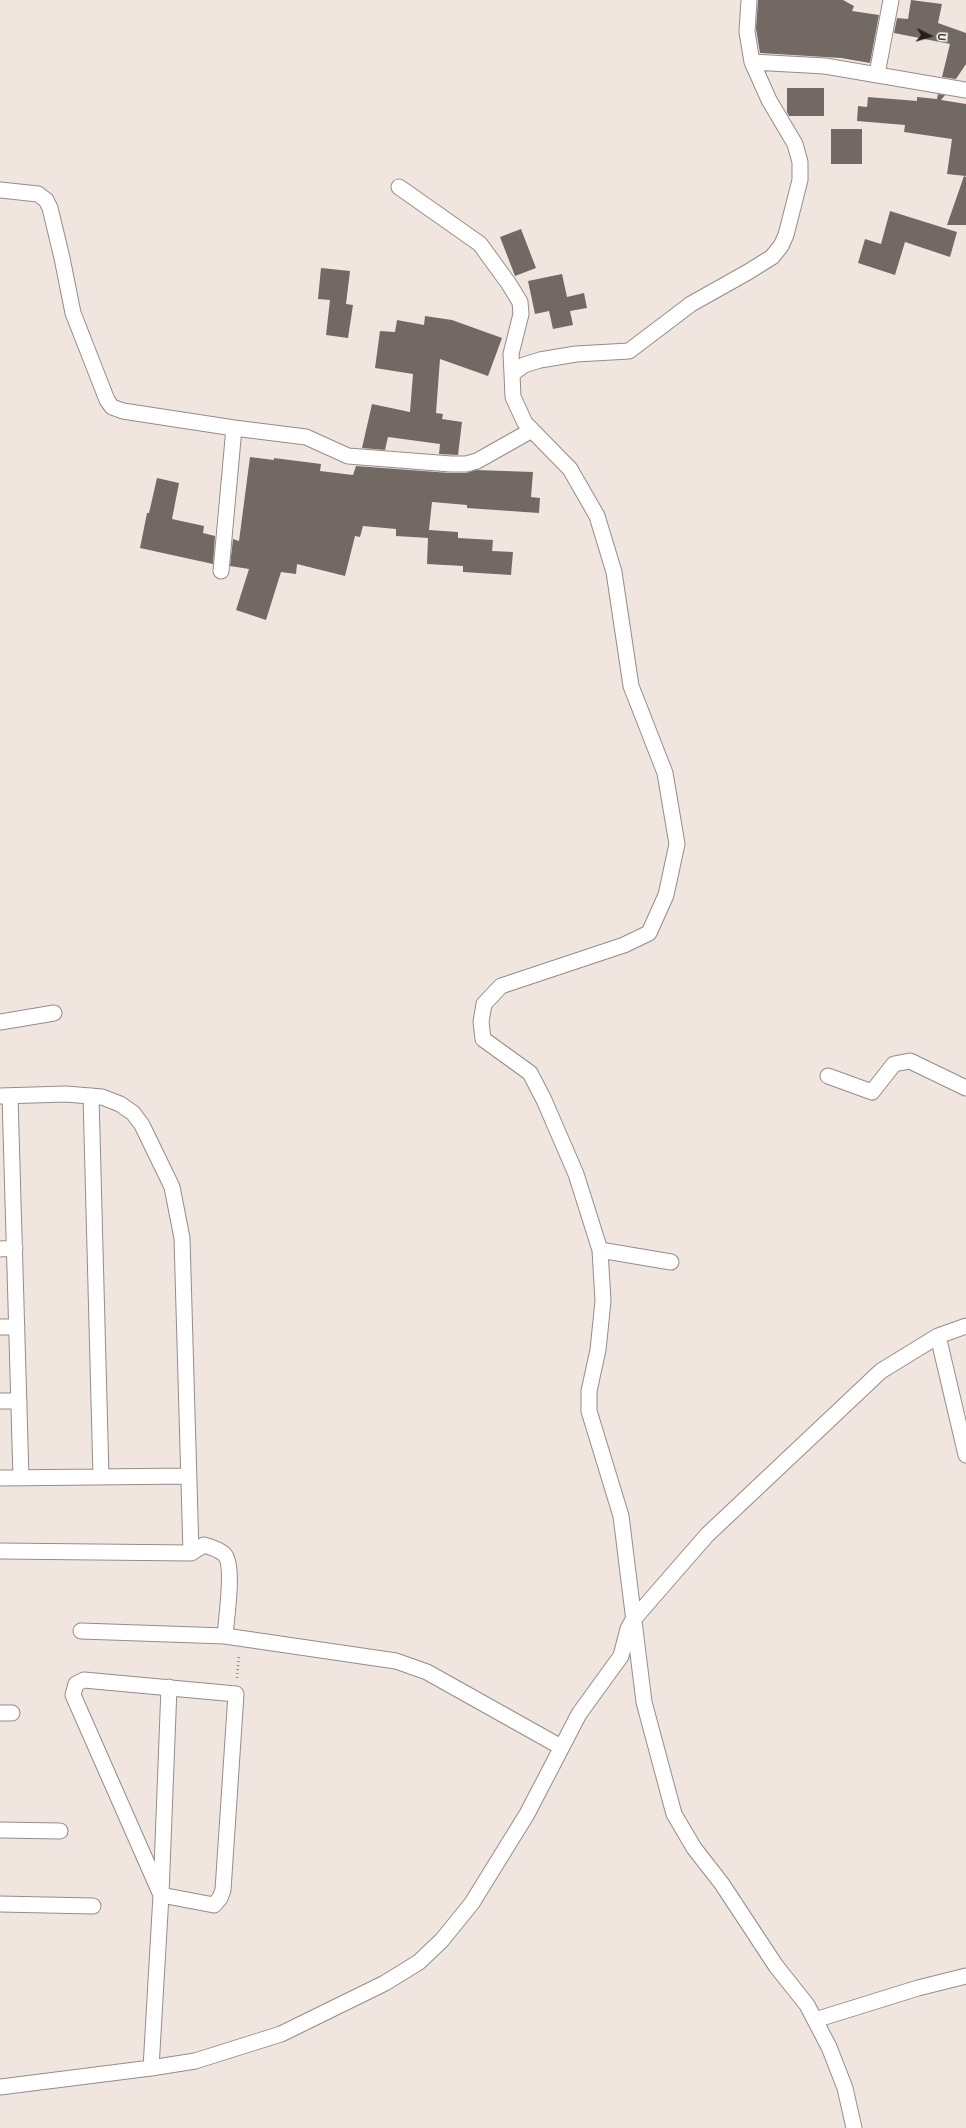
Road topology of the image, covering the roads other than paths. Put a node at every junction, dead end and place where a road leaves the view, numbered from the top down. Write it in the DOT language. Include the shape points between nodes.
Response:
graph roads {
  1 [pos="749,0"];
  2 [pos="891,0"];
  3 [pos="752,62"];
  4 [pos="877,74"];
  5 [pos="966,90"];
  6 [pos="399,187"];
  7 [pos="0,190"];
  8 [pos="512,374"];
  9 [pos="234,428"];
  10 [pos="532,430"];
  11 [pos="221,571"];
  12 [pos="54,1013"];
  13 [pos="0,1022"];
  14 [pos="828,1076"];
  15 [pos="966,1088"];
  16 [pos="5,1096"];
  17 [pos="91,1096"];
  18 [pos="6,1172"];
  19 [pos="7,1248"];
  20 [pos="600,1250"];
  21 [pos="671,1262"];
  22 [pos="966,1326"];
  23 [pos="0,1327"];
  24 [pos="17,1327"];
  25 [pos="938,1336"];
  26 [pos="0,1401"];
  27 [pos="20,1401"];
  28 [pos="966,1455"];
  29 [pos="188,1476"];
  30 [pos="101,1477"];
  31 [pos="0,1478"];
  32 [pos="21,1478"];
  33 [pos="0,1551"];
  34 [pos="191,1553"];
  35 [pos="631,1624"];
  36 [pos="81,1631"];
  37 [pos="225,1636"];
  38 [pos="169,1687"];
  39 [pos="561,1747"];
  40 [pos="0,1830"];
  41 [pos="60,1831"];
  42 [pos="161,1896"];
  43 [pos="0,1904"];
  44 [pos="93,1906"];
  45 [pos="966,1976"];
  46 [pos="815,2020"];
  47 [pos="151,2068"];
  48 [pos="0,2087"];
  49 [pos="854,2128"];
  1 -- 3 [label="street" via="747,32"];
  2 -- 4 [label="street"];
  3 -- 4 [label="street" via="825,66"];
  3 -- 8 [label="street" via="769,100 795,144 800,162 800,180 781,246 772,257 691,304 629,351 576,354 540,360 524,365"];
  4 -- 5 [label="street"];
  6 -- 8 [label="street" via="480,244 520,302 521,314 512,347"];
  7 -- 9 [label="street" via="38,194 46,200 73,313 112,407 123,411"];
  8 -- 10 [label="street" via="513,397 525,423"];
  9 -- 10 [label="street" via="306,437 348,456 459,464 477,461"];
  9 -- 11 [label="street"];
  10 -- 20 [label="street" via="570,469 597,516 614,572 631,686 665,773 677,844 666,896 649,933 624,945 501,986 484,1004 481,1022 483,1039 530,1073 576,1174"];
  12 -- 13 [label="street"];
  14 -- 15 [label="street" via="872,1092 894,1064 910,1061"];
  16 -- 17 [label="street"];
  16 -- 18 [label="street"];
  17 -- 29 [label="street" via="102,1097 133,1113 142,1125 172,1187 182,1238"];
  17 -- 30 [label="street"];
  18 -- 19 [label="street"];
  19 -- 24 [label="street"];
  20 -- 21 [label="street"];
  20 -- 35 [label="street" via="603,1301 598,1350 589,1391 589,1410 621,1516"];
  22 -- 25 [label="street"];
  23 -- 24 [label="street"];
  24 -- 27 [label="street"];
  25 -- 28 [label="street"];
  25 -- 35 [label="street" via="881,1371 789,1455 707,1534"];
  26 -- 27 [label="street"];
  27 -- 32 [label="street"];
  29 -- 30 [label="street"];
  29 -- 34 [label="street"];
  30 -- 32 [label="street"];
  31 -- 32 [label="street"];
  33 -- 34 [label="street"];
  34 -- 37 [label="street" via="204,1545 225,1554 229,1569"];
  35 -- 39 [label="street" via="621,1656 579,1714"];
  35 -- 46 [label="street" via="644,1702 674,1814 694,1848 722,1884"];
  36 -- 37 [label="street"];
  37 -- 39 [label="street" via="377,1657 412,1666"];
  38 -- 42 [label="street"];
  38 -- 42 [label="street" via="84,1680 76,1684 73,1695"];
  38 -- 42 [label="street" via="236,1694 223,1890 214,1905"];
  39 -- 47 [label="street" via="527,1814 472,1903 442,1940 419,1962 385,1983 281,2034 195,2061"];
  40 -- 41 [label="street"];
  42 -- 47 [label="street"];
  43 -- 44 [label="street"];
  45 -- 46 [label="street"];
  46 -- 49 [label="street" via="845,2088"];
  47 -- 48 [label="street"];
}
